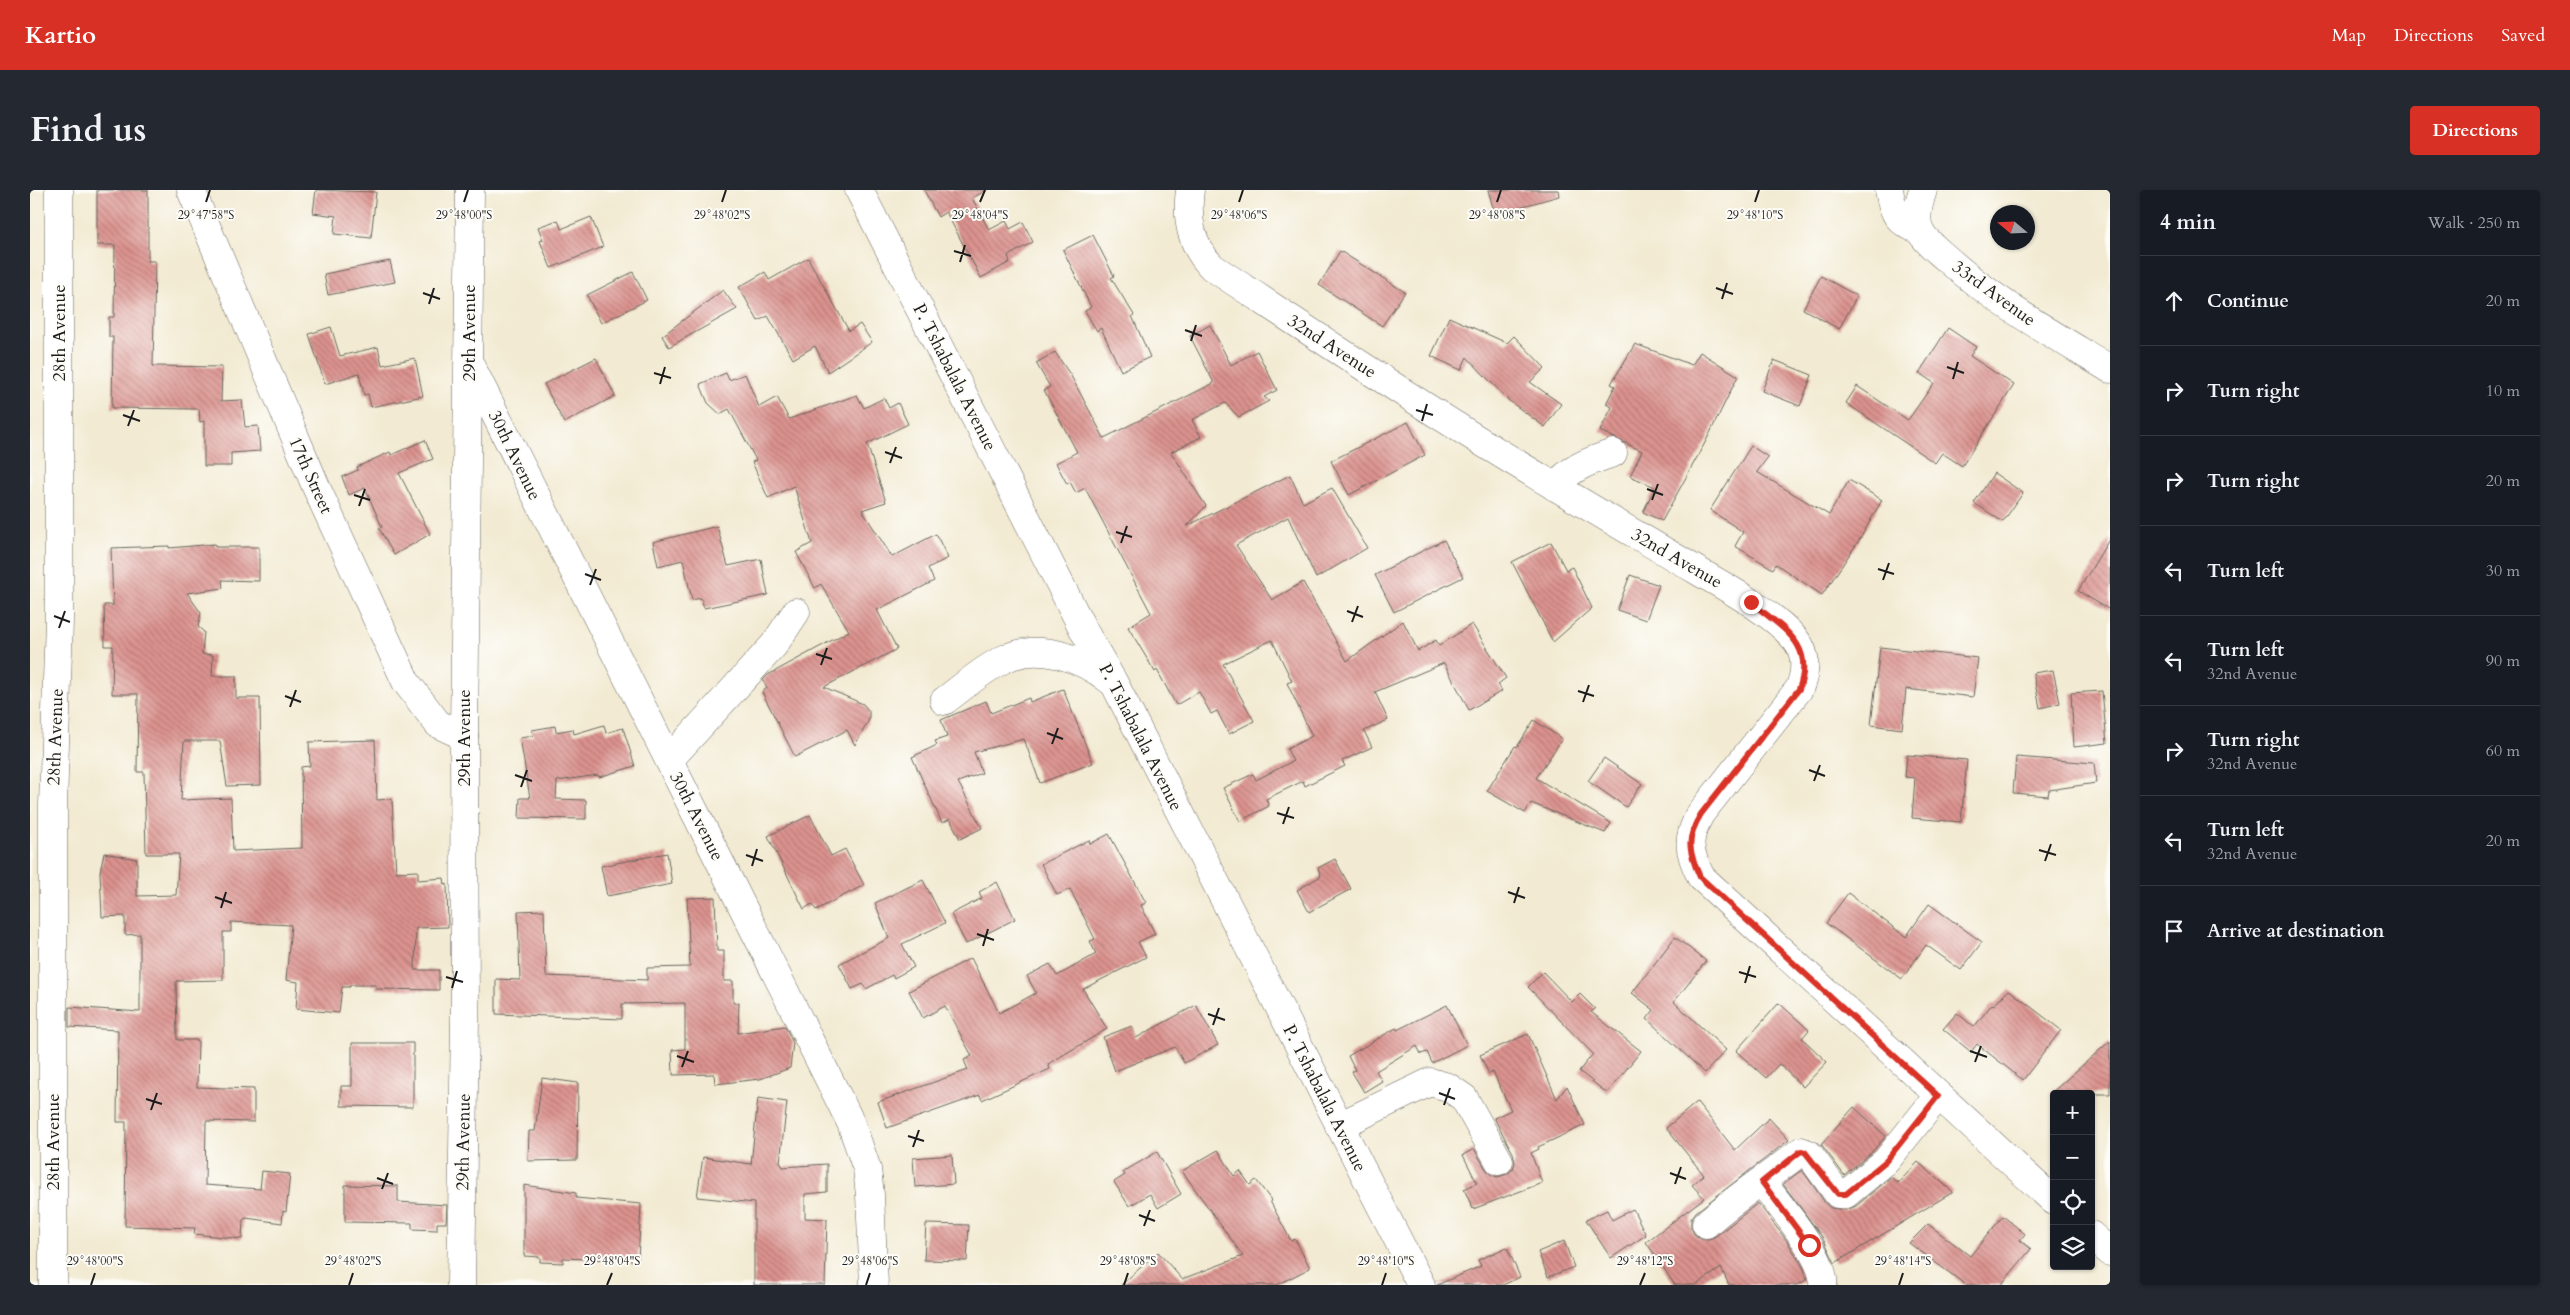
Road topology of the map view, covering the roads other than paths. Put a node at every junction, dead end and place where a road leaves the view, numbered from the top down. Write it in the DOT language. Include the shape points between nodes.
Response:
graph roads {
  1 [pos="59,190"];
  2 [pos="191,190"];
  3 [pos="470,190"];
  4 [pos="859,190"];
  5 [pos="1190,190"];
  6 [pos="1889,190"];
  7 [pos="1924,190"];
  8 [pos="1920,230"];
  9 [pos="469,362"];
  10 [pos="2110,369"];
  11 [pos="1613,453"];
  12 [pos="1554,487"];
  13 [pos="796,612"];
  14 [pos="1114,683"];
  15 [pos="944,700"];
  16 [pos="464,736"];
  17 [pos="669,760"];
  18 [pos="1938,1096"];
  19 [pos="1339,1126"];
  20 [pos="1499,1161"];
  21 [pos="1762,1182"];
  22 [pos="2050,1197"];
  23 [pos="1706,1224"];
  24 [pos="2095,1239"];
  25 [pos="2110,1252"];
  26 [pos="53,1285"];
  27 [pos="460,1285"];
  28 [pos="874,1285"];
  29 [pos="1421,1285"];
  30 [pos="1824,1285"];
  1 -- 26 [label="street, 28th Avenue" via="59,620 53,805"];
  2 -- 16 [label="street, 17th Street" via="317,489 406,682 438,724"];
  3 -- 9 [label="street, 29th Avenue"];
  4 -- 14 [label="street, P. Tshabalala Avenue" via="1084,631"];
  5 -- 12 [label="street, 32nd Avenue" via="1192,239 1212,267"];
  6 -- 8 [label="street" via="1894,210 1904,225"];
  7 -- 8 [label="street" via="1917,208"];
  8 -- 10 [label="street, 33rd Avenue" via="1929,243 1961,272"];
  9 -- 16 [label="street, 29th Avenue"];
  9 -- 17 [label="street, 30th Avenue"];
  11 -- 12 [label="street" via="1576,467 1562,476"];
  12 -- 18 [label="street, 32nd Avenue" via="1751,602 1795,639 1803,652 1805,665 1799,689 1701,814 1692,829 1692,859 1700,877"];
  13 -- 17 [label="street" via="774,645"];
  14 -- 15 [label="street" via="1083,662 1056,654 1030,652 1004,659"];
  14 -- 19 [label="street, P. Tshabalala Avenue"];
  16 -- 27 [label="street, 29th Avenue" via="465,1020"];
  17 -- 28 [label="street, 30th Avenue" via="854,1131 867,1169"];
  18 -- 21 [label="street" via="1886,1161 1846,1194 1838,1194 1801,1151"];
  18 -- 22 [label="street, 32nd Avenue"];
  19 -- 20 [label="street" via="1430,1082 1448,1087 1464,1098"];
  19 -- 29 [label="street, P. Tshabalala Avenue"];
  21 -- 23 [label="street" via="1727,1205"];
  21 -- 30 [label="street" via="1809,1245 1825,1276"];
  24 -- 25 [label="street"];
}
